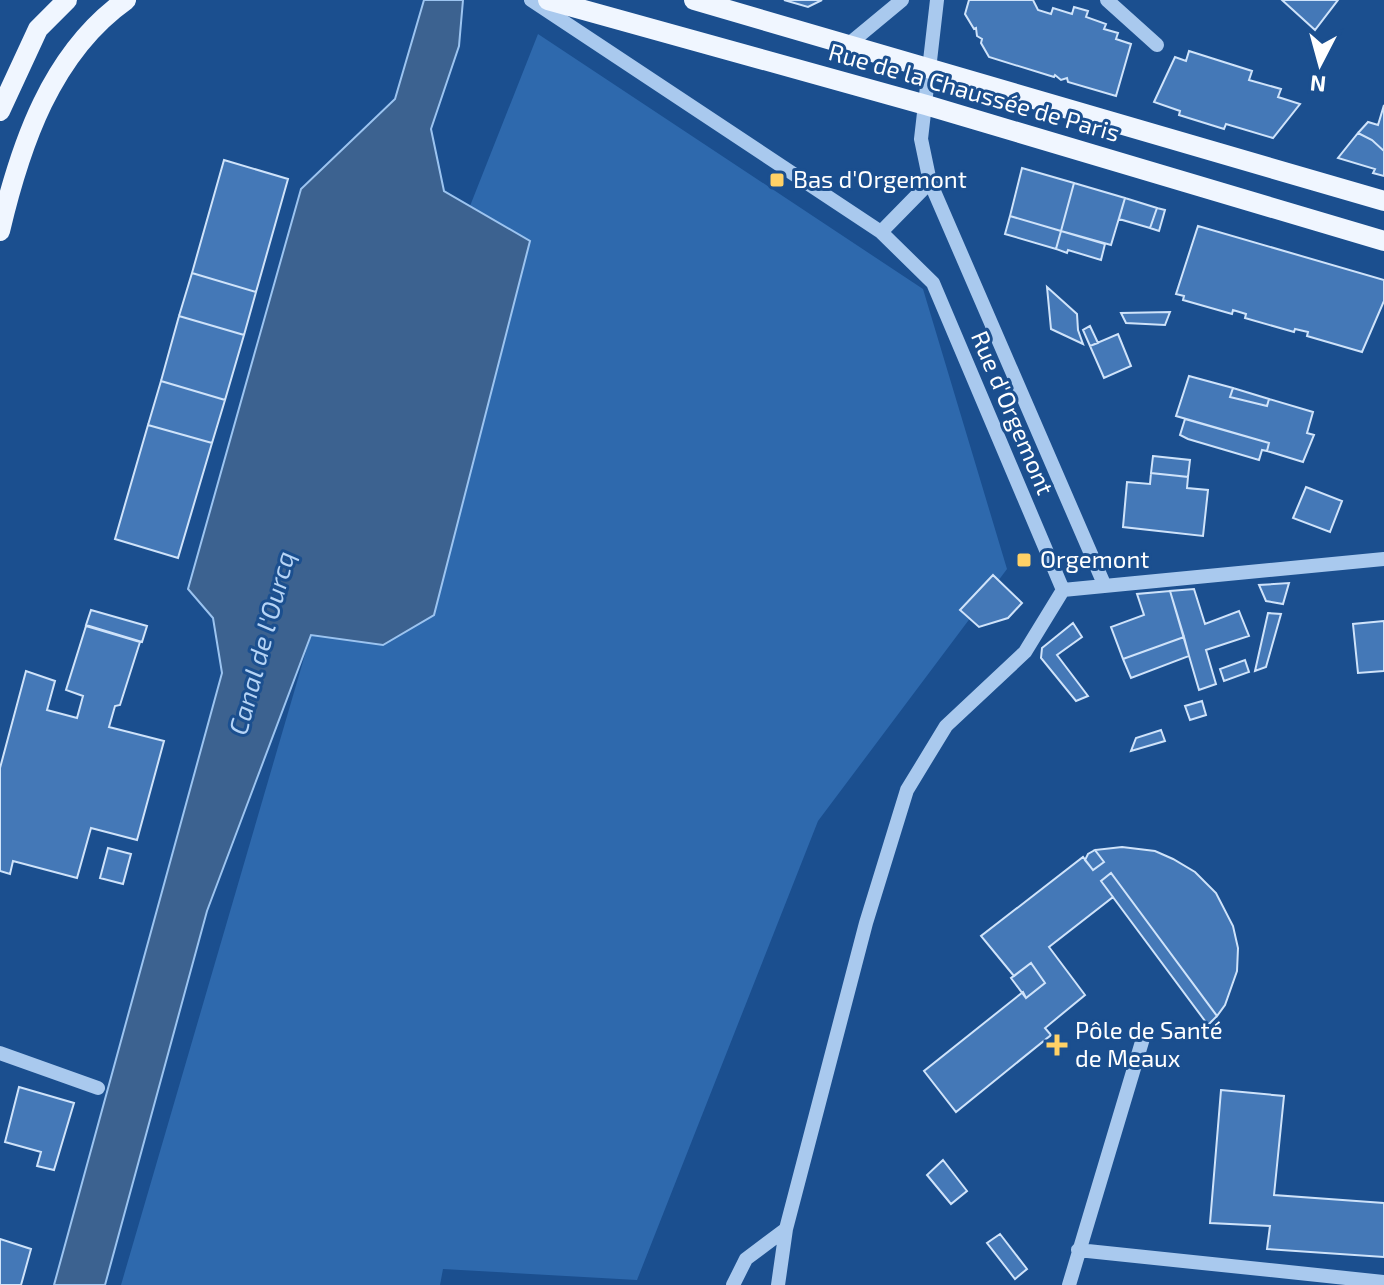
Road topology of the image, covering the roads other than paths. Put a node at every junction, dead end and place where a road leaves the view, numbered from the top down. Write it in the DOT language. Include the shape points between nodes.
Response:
graph roads {
  1 [pos="67,0"];
  2 [pos="126,0"];
  3 [pos="531,0"];
  4 [pos="548,0"];
  5 [pos="694,0"];
  6 [pos="902,0"];
  7 [pos="937,0"];
  8 [pos="1107,0"];
  9 [pos="849,44"];
  10 [pos="1157,45"];
  11 [pos="931,67"];
  12 [pos="926,105"];
  13 [pos="0,111"];
  14 [pos="930,182"];
  15 [pos="1384,201"];
  16 [pos="0,231"];
  17 [pos="881,232"];
  18 [pos="1384,241"];
  19 [pos="1384,559"];
  20 [pos="1104,584"];
  21 [pos="1063,590"];
  22 [pos="1144,1035"];
  23 [pos="0,1053"];
  24 [pos="98,1088"];
  25 [pos="786,1229"];
  26 [pos="1078,1250"];
  27 [pos="1384,1282"];
  28 [pos="733,1285"];
  29 [pos="778,1285"];
  30 [pos="1069,1285"];
  1 -- 13 [label="main road" via="38,29"];
  2 -- 16 [label="main road" via="61,68 40,107"];
  3 -- 17 [label="street, Rue d'Orgemont"];
  4 -- 12 [label="main road, Rue de la Chaussée de Paris"];
  5 -- 9 [label="main road, Rue de la Chaussée de Paris"];
  6 -- 9 [label="street"];
  7 -- 11 [label="street, Rue d'Orgemont"];
  8 -- 10 [label="street"];
  9 -- 11 [label="main road, Rue de la Chaussée de Paris"];
  11 -- 12 [label="street, Rue d'Orgemont"];
  11 -- 15 [label="main road, Rue de la Chaussée de Paris"];
  12 -- 14 [label="street, Rue d'Orgemont" via="921,139"];
  12 -- 18 [label="main road, Rue de la Chaussée de Paris"];
  14 -- 17 [label="street"];
  14 -- 20 [label="street, Rue d'Orgemont"];
  17 -- 21 [label="street, Rue d'Orgemont" via="933,283"];
  19 -- 20 [label="street"];
  20 -- 21 [label="street"];
  21 -- 25 [label="street" via="1025,652 946,726 907,790 866,923"];
  22 -- 26 [label="street"];
  23 -- 24 [label="street"];
  25 -- 28 [label="street" via="746,1259"];
  25 -- 29 [label="street"];
  26 -- 27 [label="street"];
  26 -- 30 [label="street"];
}
